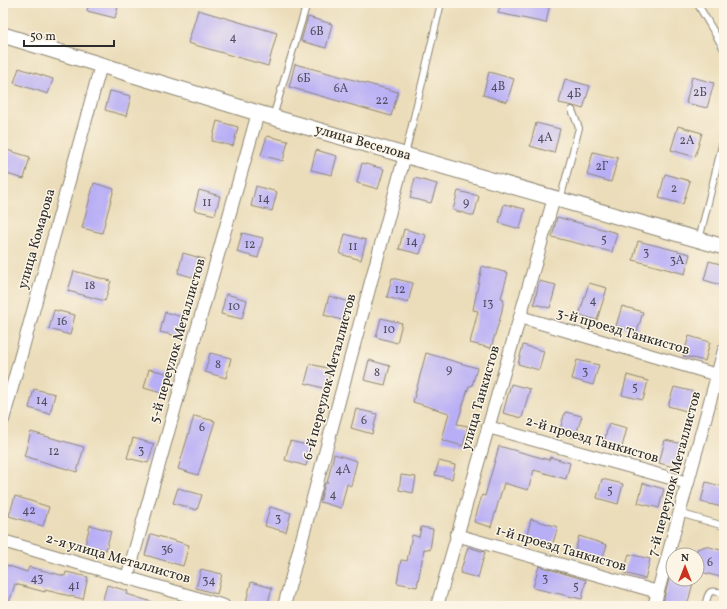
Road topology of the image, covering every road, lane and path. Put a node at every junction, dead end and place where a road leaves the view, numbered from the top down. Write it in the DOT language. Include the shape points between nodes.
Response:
graph roads {
  1 [pos="307,3"];
  2 [pos="441,3"];
  3 [pos="697,3"];
  4 [pos="3,35"];
  5 [pos="724,49"];
  6 [pos="100,65"];
  7 [pos="572,110"];
  8 [pos="258,113"];
  9 [pos="273,117"];
  10 [pos="724,137"];
  11 [pos="405,155"];
  12 [pos="557,199"];
  13 [pos="699,240"];
  14 [pos="724,247"];
  15 [pos="520,318"];
  16 [pos="724,350"];
  17 [pos="717,375"];
  18 [pos="3,420"];
  19 [pos="488,427"];
  20 [pos="688,483"];
  21 [pos="680,513"];
  22 [pos="724,526"];
  23 [pos="456,536"];
  24 [pos="3,541"];
  25 [pos="127,578"];
  26 [pos="658,592"];
  27 [pos="724,593"];
  28 [pos="224,606"];
  29 [pos="284,606"];
  30 [pos="437,606"];
  31 [pos="654,606"];
  32 [pos="705,606"];
  1 -- 9 [label="lane"];
  2 -- 11 [label="lane"];
  3 -- 5 [label="lane"];
  4 -- 6 [label="street, улица Веселова"];
  6 -- 8 [label="street, улица Веселова"];
  6 -- 18 [label="street, улица Комарова"];
  7 -- 12 [label="lane" via="579,128"];
  8 -- 9 [label="street, улица Веселова"];
  8 -- 25 [label="street, 5-й переулок Металлистов"];
  9 -- 11 [label="street, улица Веселова"];
  10 -- 13 [label="lane"];
  11 -- 12 [label="street, улица Веселова"];
  11 -- 29 [label="street, 6-й переулок Металлистов"];
  12 -- 13 [label="street, улица Веселова"];
  12 -- 15 [label="street, улица Танкистов"];
  13 -- 14 [label="street, улица Веселова"];
  15 -- 17 [label="street, 3-й проезд Танкистов"];
  15 -- 19 [label="street, улица Танкистов"];
  16 -- 17 [label="street, 7-й переулок Металлистов"];
  17 -- 20 [label="street, 7-й переулок Металлистов"];
  19 -- 20 [label="street, 2-й проезд Танкистов"];
  19 -- 23 [label="street, улица Танкистов"];
  20 -- 21 [label="street, 7-й переулок Металлистов"];
  21 -- 22 [label="lane"];
  21 -- 26 [label="street, 7-й переулок Металлистов"];
  23 -- 26 [label="street, 1-й проезд Танкистов"];
  23 -- 30 [label="street, улица Танкистов"];
  24 -- 25 [label="street, 2-я улица Металлистов"];
  25 -- 28 [label="street, 2-я улица Металлистов"];
  26 -- 31 [label="street, 7-й переулок Металлистов"];
  27 -- 32 [label="lane" via="711,591"];
}
